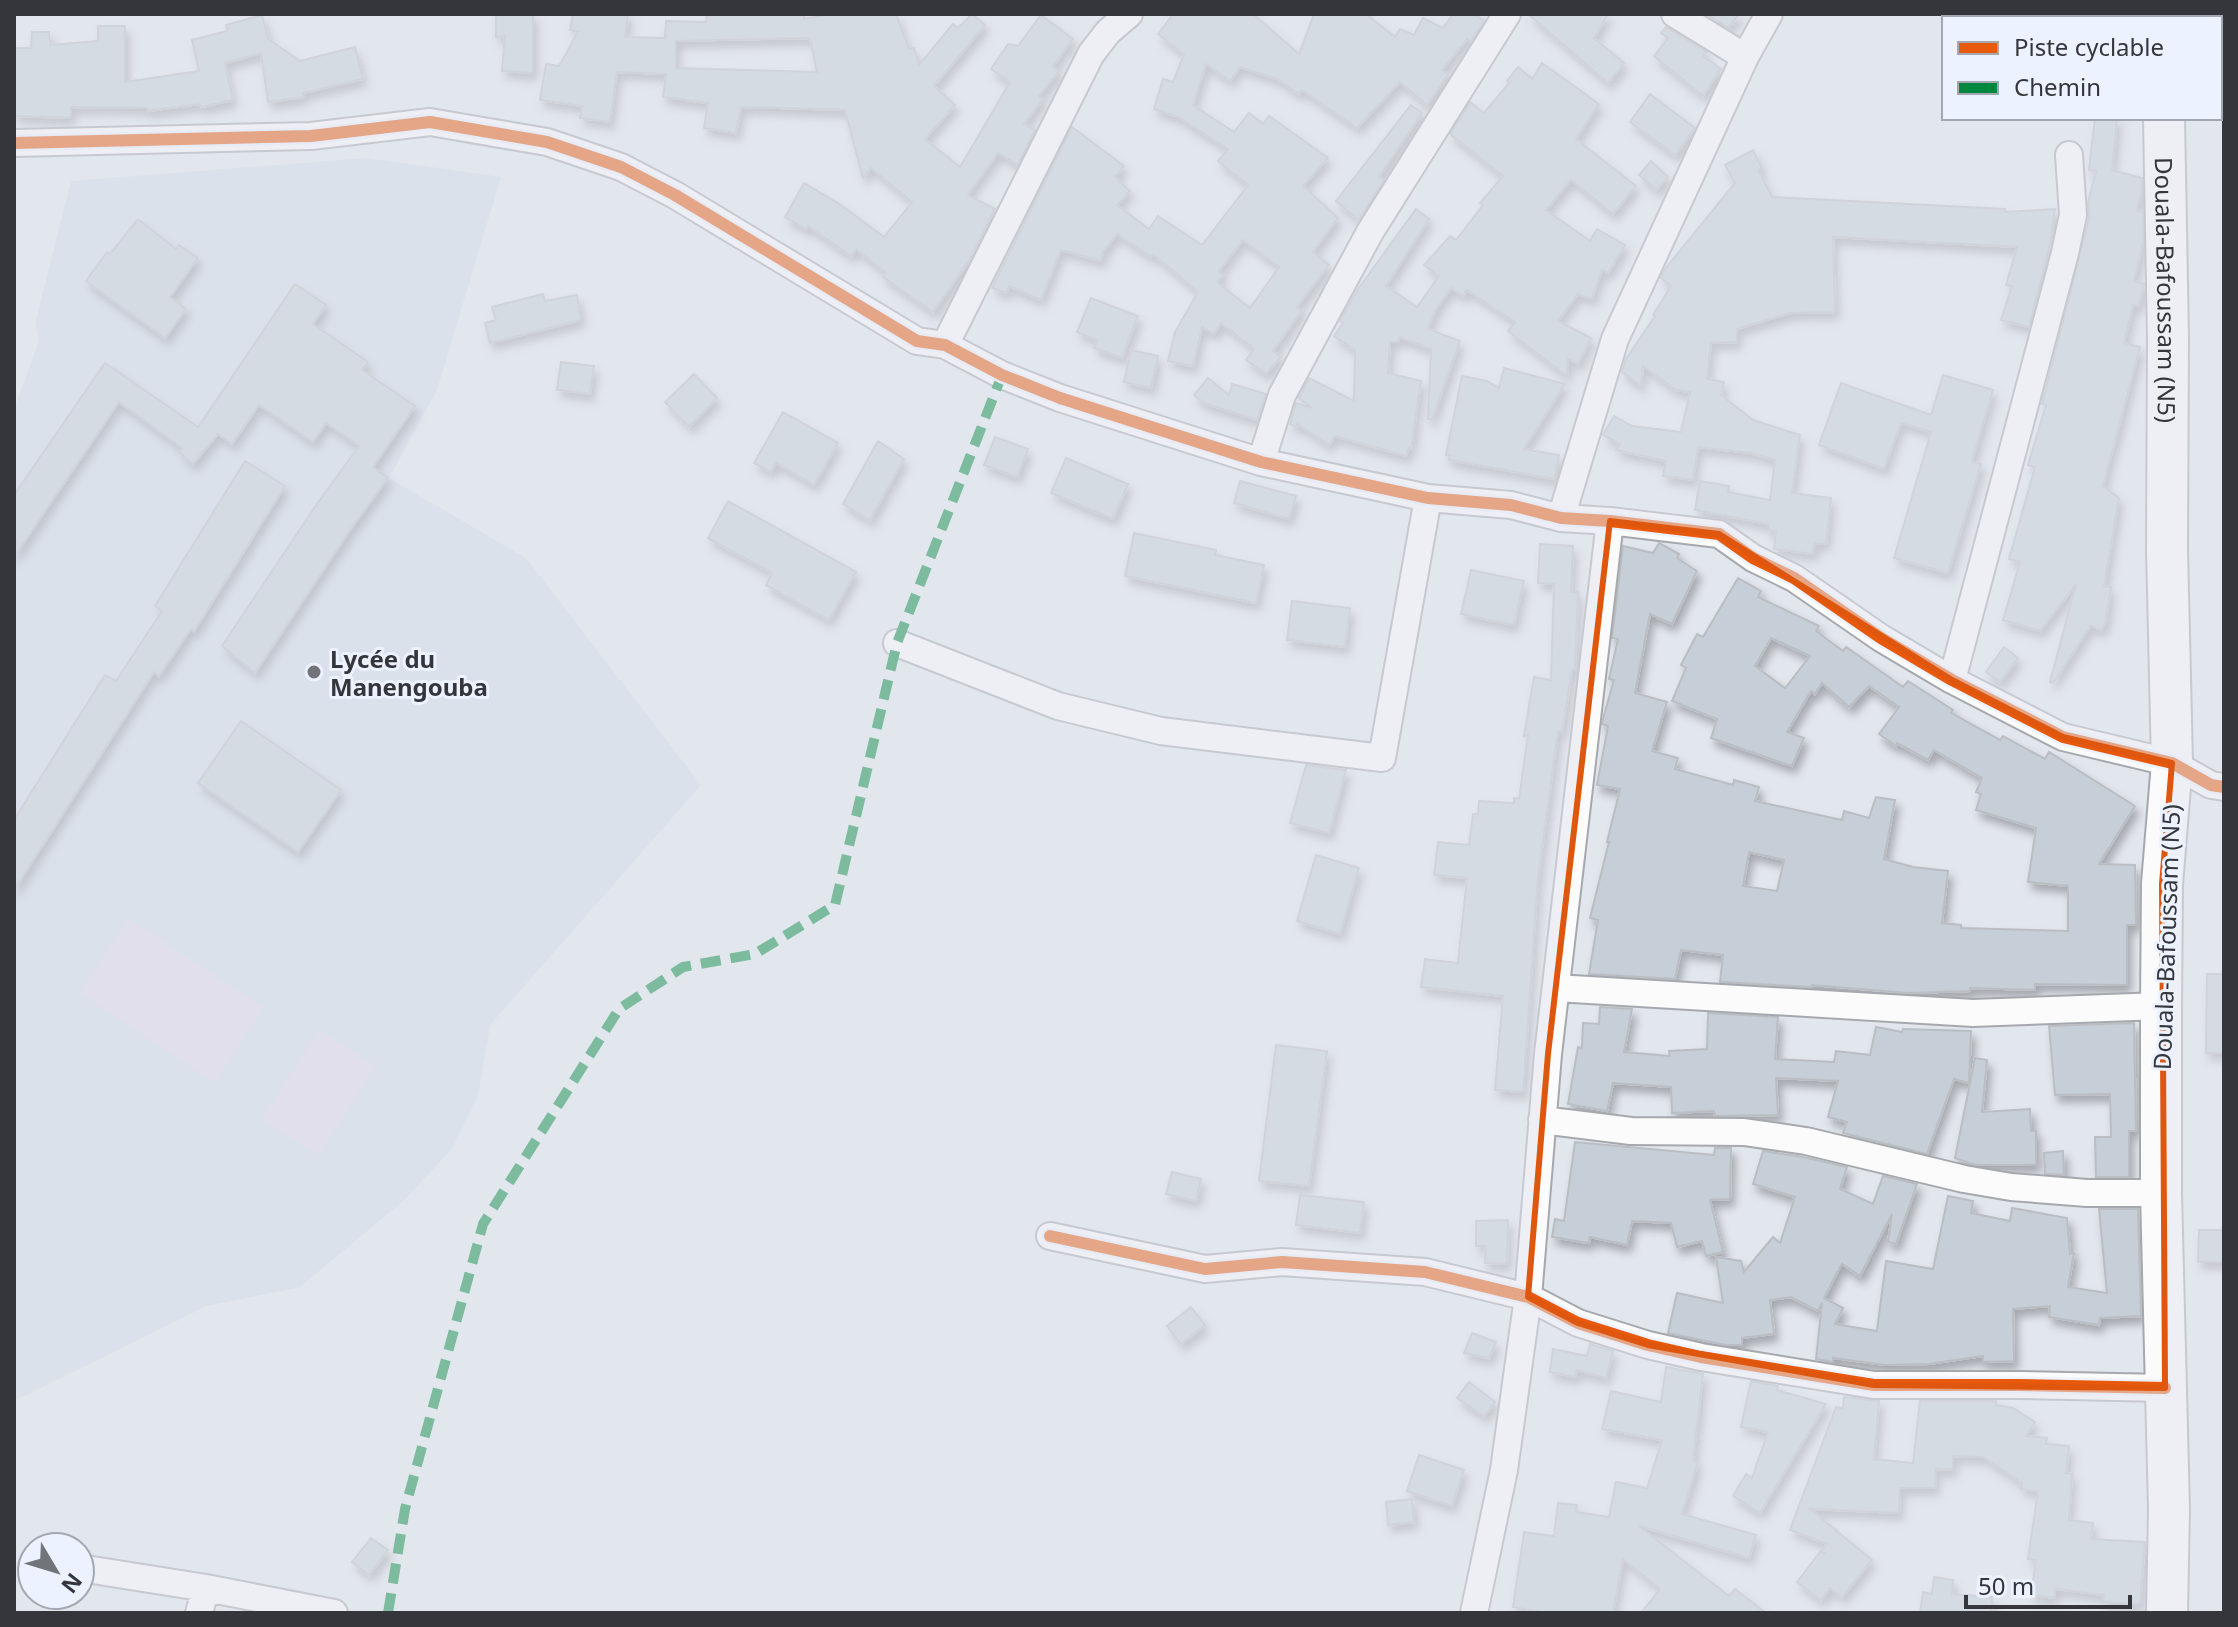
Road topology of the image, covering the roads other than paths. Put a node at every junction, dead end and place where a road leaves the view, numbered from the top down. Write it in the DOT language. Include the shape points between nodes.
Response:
graph roads {
  1 [pos="1129,14"];
  2 [pos="1507,14"];
  3 [pos="1675,14"];
  4 [pos="1769,14"];
  5 [pos="1745,57"];
  6 [pos="2164,120"];
  7 [pos="14,143"];
  8 [pos="2069,155"];
  9 [pos="945,345"];
  10 [pos="1261,462"];
  11 [pos="1428,498"];
  12 [pos="1561,518"];
  13 [pos="1610,521"];
  14 [pos="897,643"];
  15 [pos="1952,680"];
  16 [pos="2172,763"];
  17 [pos="2224,787"];
  18 [pos="1556,988"];
  19 [pos="2161,1006"];
  20 [pos="1542,1120"];
  21 [pos="2161,1193"];
  22 [pos="1050,1236"];
  23 [pos="1528,1297"];
  24 [pos="2165,1388"];
  25 [pos="96,1572"];
  26 [pos="202,1600"];
  27 [pos="334,1613"];
  28 [pos="1474,1613"];
  29 [pos="2167,1613"];
  1 -- 9 [label="street" via="1091,54"];
  2 -- 10 [label="street" via="1370,232 1282,395"];
  3 -- 5 [label="street"];
  4 -- 5 [label="street"];
  5 -- 12 [label="street" via="1615,339"];
  6 -- 16 [label="highway, Douala-Bafoussam (N5)"];
  7 -- 9 [label="street" via="311,136 430,122 547,142 635,174 917,341"];
  8 -- 15 [label="street" via="2073,215 2065,253"];
  9 -- 10 [label="street" via="1060,398"];
  10 -- 11 [label="street"];
  11 -- 12 [label="street" via="1511,505"];
  11 -- 14 [label="street" via="1382,758 1161,731 1058,706"];
  12 -- 13 [label="street"];
  13 -- 15 [label="street" via="1719,534"];
  13 -- 18 [label="street"];
  15 -- 16 [label="street" via="2063,737"];
  16 -- 17 [label="street"];
  16 -- 19 [label="highway, Douala-Bafoussam (N5)" via="2162,884"];
  18 -- 19 [label="street" via="1973,1013"];
  18 -- 20 [label="street"];
  19 -- 21 [label="highway, Douala-Bafoussam (N5)"];
  20 -- 21 [label="street" via="1631,1131 1744,1132 2011,1187"];
  20 -- 23 [label="street"];
  21 -- 24 [label="highway, Douala-Bafoussam (N5)"];
  22 -- 23 [label="street" via="1205,1269 1282,1262 1425,1272"];
  23 -- 24 [label="street" via="1578,1323 1648,1345 1874,1385"];
  23 -- 28 [label="street" via="1504,1470"];
  24 -- 29 [label="highway, Douala-Bafoussam (N5)"];
  25 -- 26 [label="street"];
  26 -- 27 [label="street"];
}
